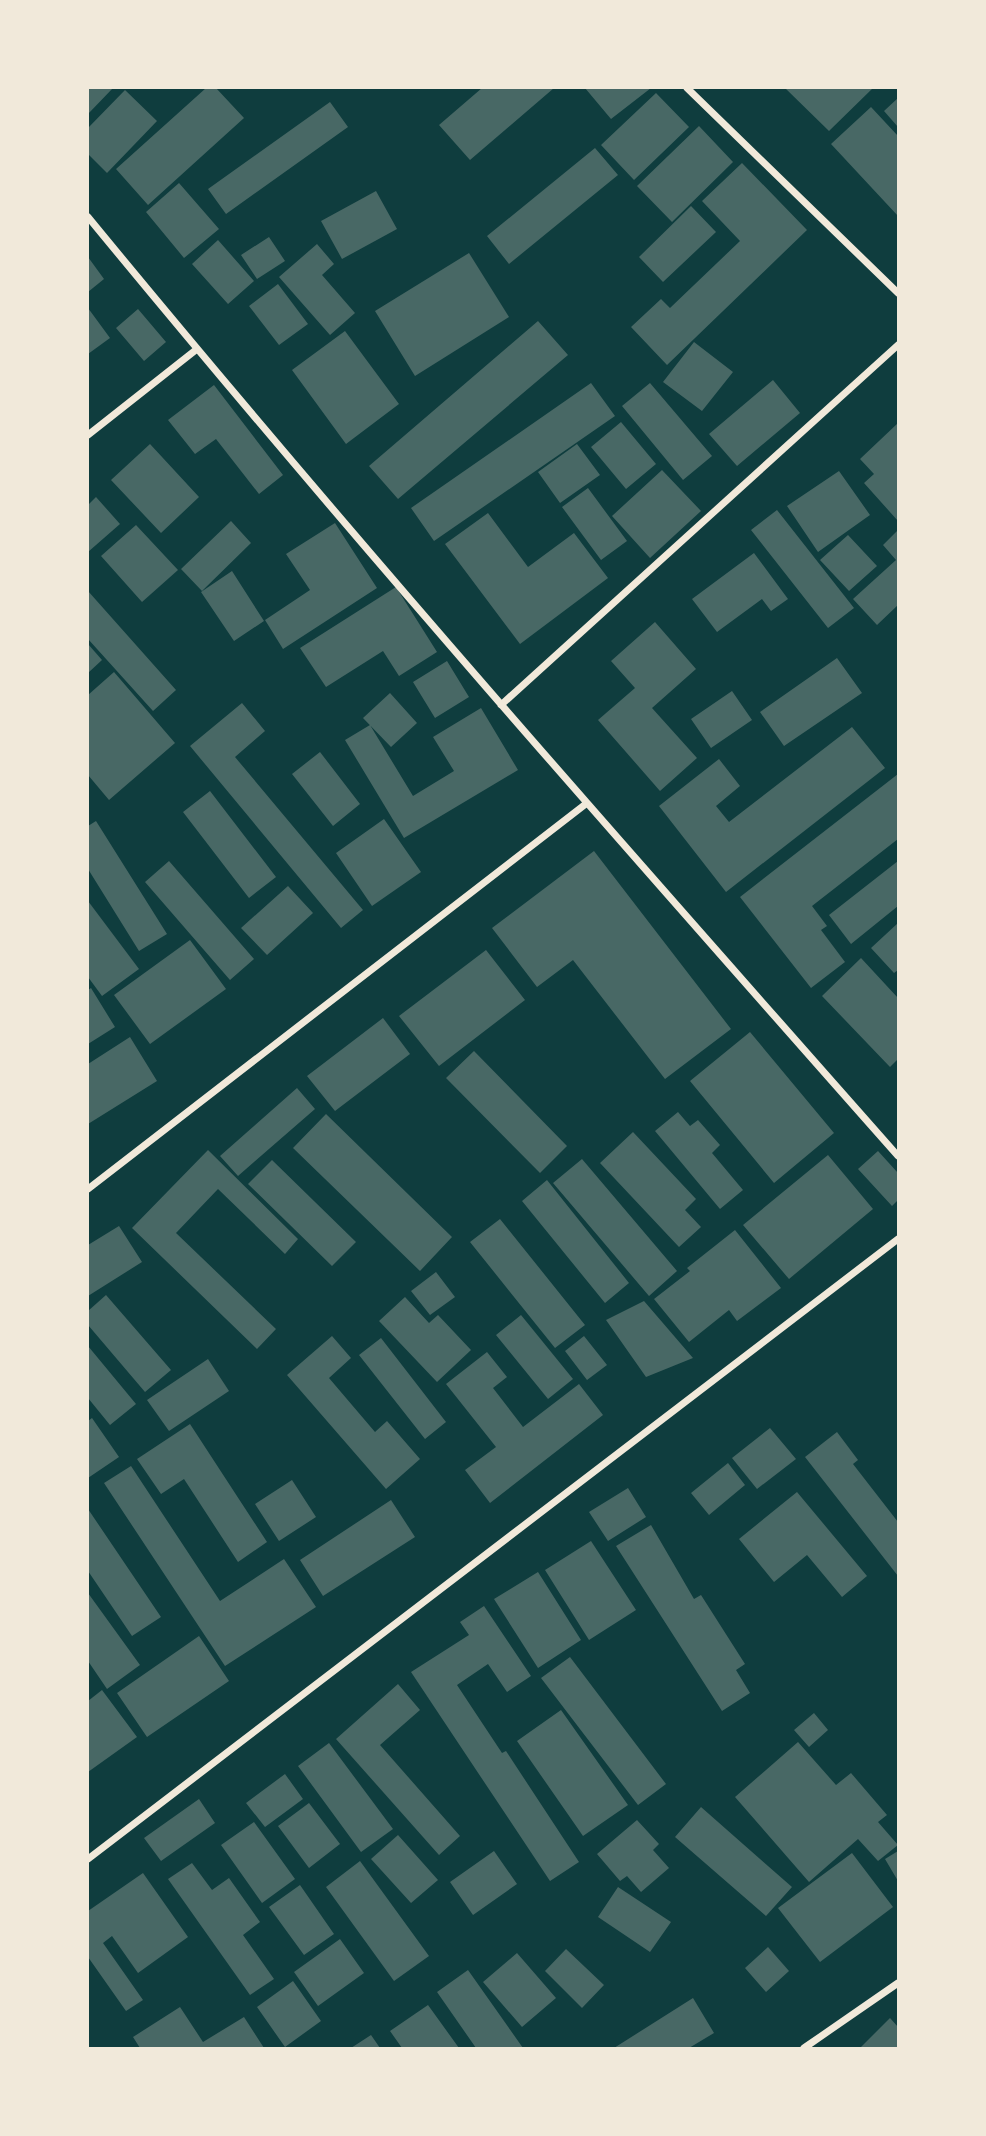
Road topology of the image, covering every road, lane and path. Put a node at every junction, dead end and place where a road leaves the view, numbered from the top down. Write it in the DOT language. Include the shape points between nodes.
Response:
graph roads {
  1 [pos="687,88"];
  2 [pos="88,217"];
  3 [pos="898,293"];
  4 [pos="898,345"];
  5 [pos="197,349"];
  6 [pos="88,435"];
  7 [pos="500,705"];
  8 [pos="587,803"];
  9 [pos="898,1156"];
  10 [pos="88,1189"];
  11 [pos="898,1239"];
  12 [pos="88,1860"];
  13 [pos="898,1983"];
  14 [pos="804,2049"];
  1 -- 3 [label="street"];
  2 -- 5 [label="street"];
  4 -- 7 [label="street"];
  5 -- 6 [label="street"];
  5 -- 7 [label="street"];
  7 -- 8 [label="street"];
  8 -- 9 [label="street"];
  8 -- 10 [label="street"];
  11 -- 12 [label="street"];
  13 -- 14 [label="street"];
}
